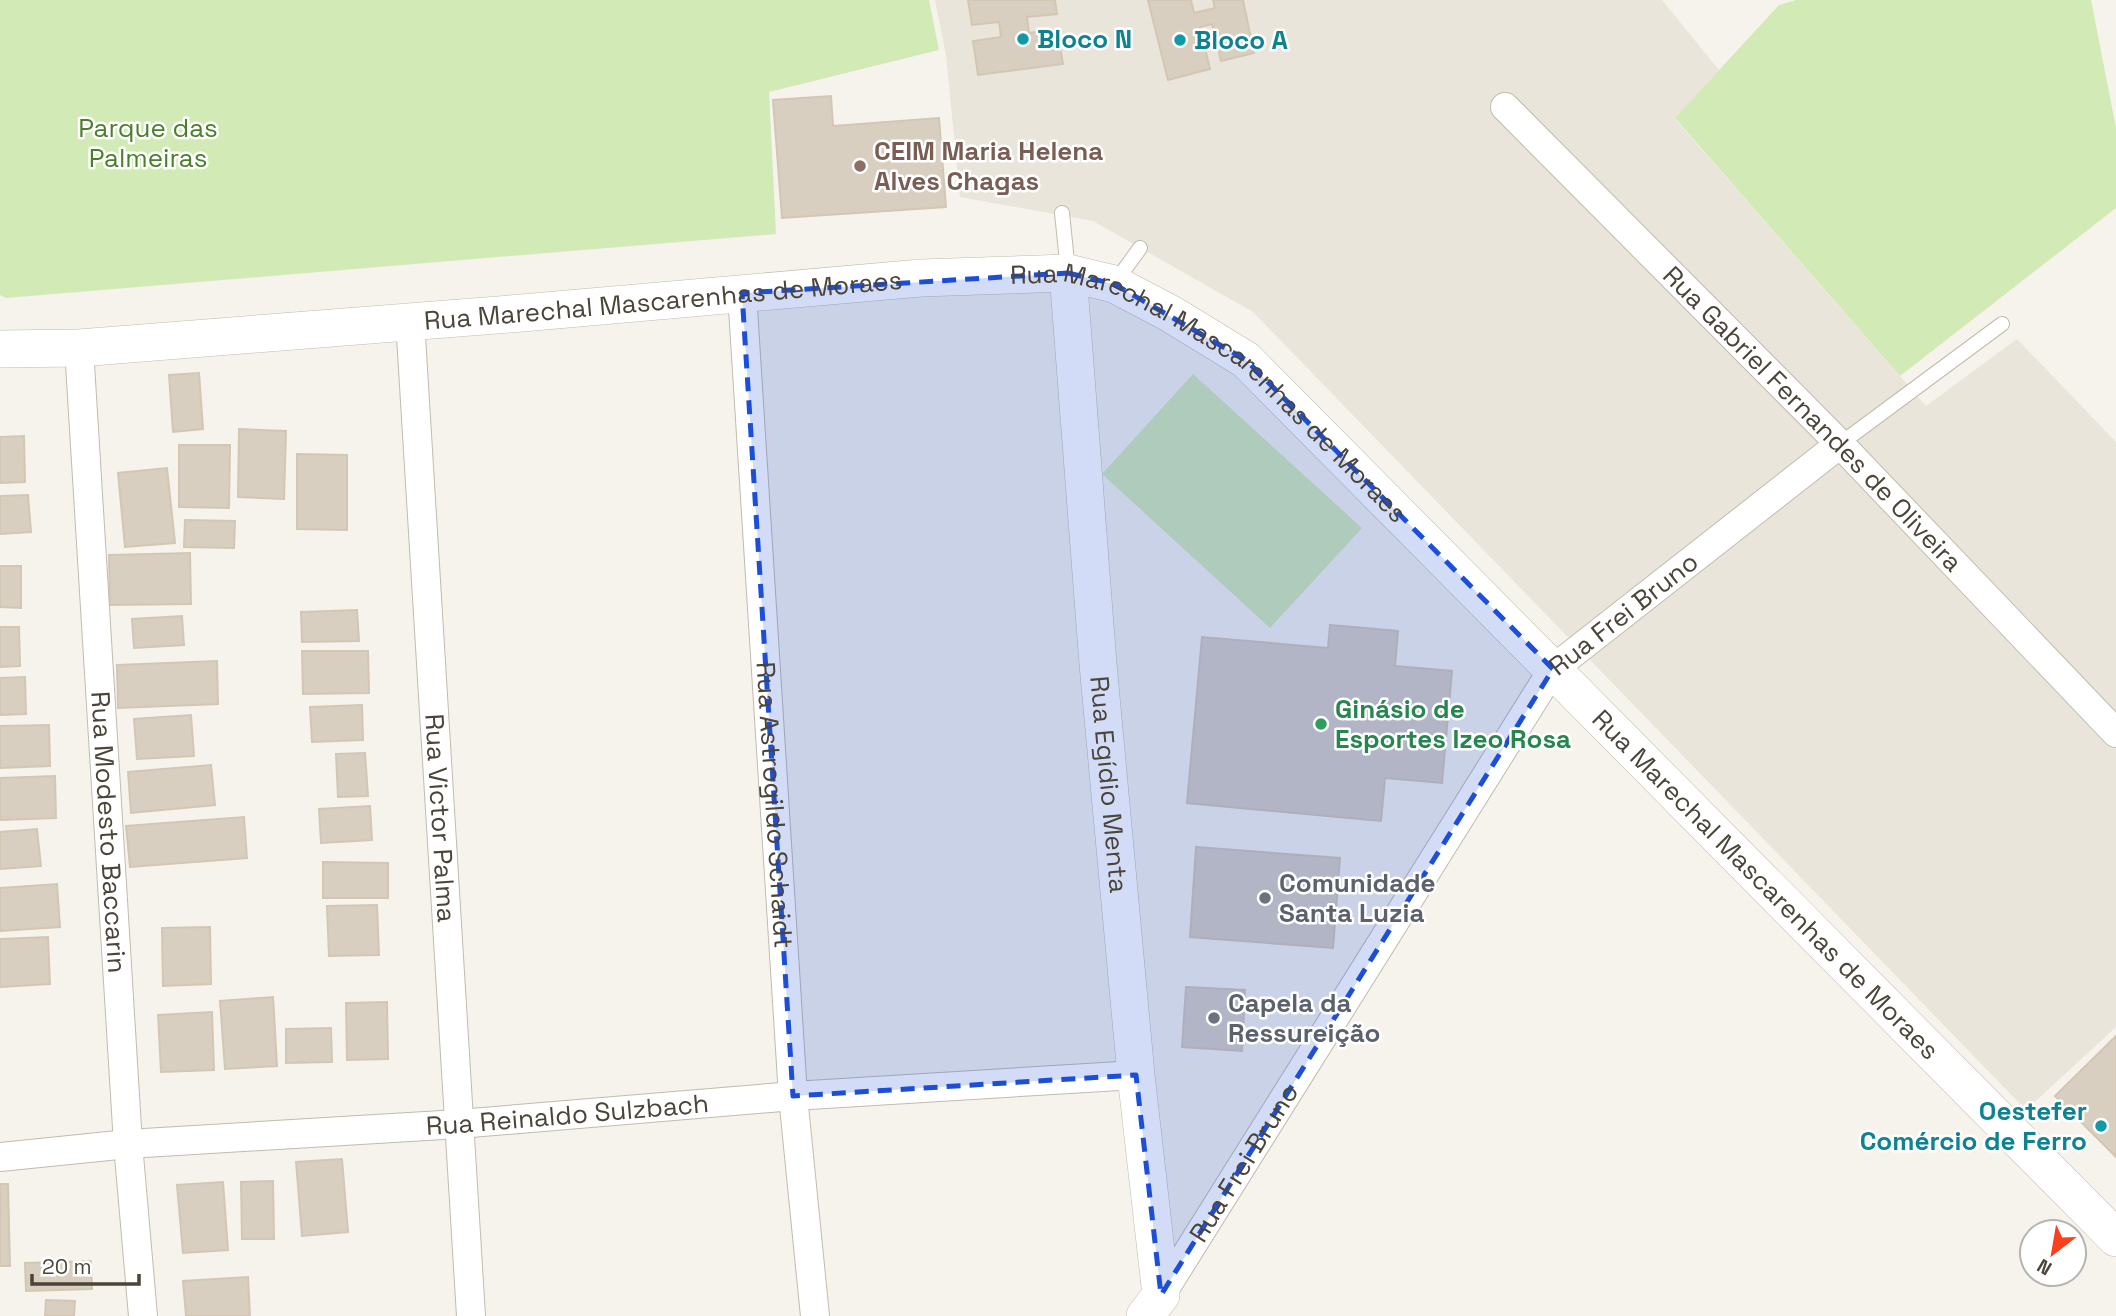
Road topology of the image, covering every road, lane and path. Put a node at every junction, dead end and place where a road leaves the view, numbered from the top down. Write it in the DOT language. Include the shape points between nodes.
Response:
graph roads {
  1 [pos="1505,107"];
  2 [pos="1062,213"];
  3 [pos="1140,248"];
  4 [pos="1068,273"];
  5 [pos="1114,284"];
  6 [pos="742,293"];
  7 [pos="410,320"];
  8 [pos="2003,324"];
  9 [pos="79,348"];
  10 [pos="0,349"];
  11 [pos="1840,444"];
  12 [pos="1553,670"];
  13 [pos="2116,733"];
  14 [pos="1136,1074"];
  15 [pos="793,1096"];
  16 [pos="459,1124"];
  17 [pos="128,1144"];
  18 [pos="0,1157"];
  19 [pos="2116,1238"];
  20 [pos="1153,1306"];
  21 [pos="143,1316"];
  22 [pos="471,1316"];
  23 [pos="816,1316"];
  1 -- 11 [label="street, Rua Gabriel Fernandes de Oliveira"];
  2 -- 4 [label="lane"];
  3 -- 5 [label="lane"];
  4 -- 5 [label="street, Rua Marechal Mascarenhas de Moraes"];
  4 -- 6 [label="street, Rua Marechal Mascarenhas de Moraes" via="921,278"];
  4 -- 14 [label="street, Rua Egídio Menta"];
  5 -- 12 [label="street, Rua Marechal Mascarenhas de Moraes" via="1246,360"];
  6 -- 7 [label="street, Rua Marechal Mascarenhas de Moraes"];
  6 -- 15 [label="street, Rua Astrogildo Schaidt"];
  7 -- 9 [label="street, Rua Marechal Mascarenhas de Moraes"];
  7 -- 16 [label="street, Rua Victor Palma"];
  8 -- 11 [label="lane, Rua Frei Bruno"];
  9 -- 10 [label="street, Rua Marechal Mascarenhas de Moraes"];
  9 -- 17 [label="street, Rua Modesto Baccarin"];
  11 -- 12 [label="street, Rua Frei Bruno"];
  11 -- 13 [label="street, Rua Gabriel Fernandes de Oliveira"];
  12 -- 19 [label="street, Rua Marechal Mascarenhas de Moraes"];
  12 -- 20 [label="street, Rua Frei Bruno"];
  14 -- 15 [label="street, Rua Reinaldo Sulzbach"];
  14 -- 20 [label="street, Rua Egídio Menta"];
  15 -- 16 [label="street, Rua Reinaldo Sulzbach"];
  15 -- 23 [label="street, Rua Astrogildo Schaidt"];
  16 -- 17 [label="street, Rua Reinaldo Sulzbach"];
  16 -- 22 [label="street, Rua Victor Palma"];
  17 -- 18 [label="street, Rua Reinaldo Sulzbach"];
  17 -- 21 [label="street, Rua Modesto Baccarin"];
}
